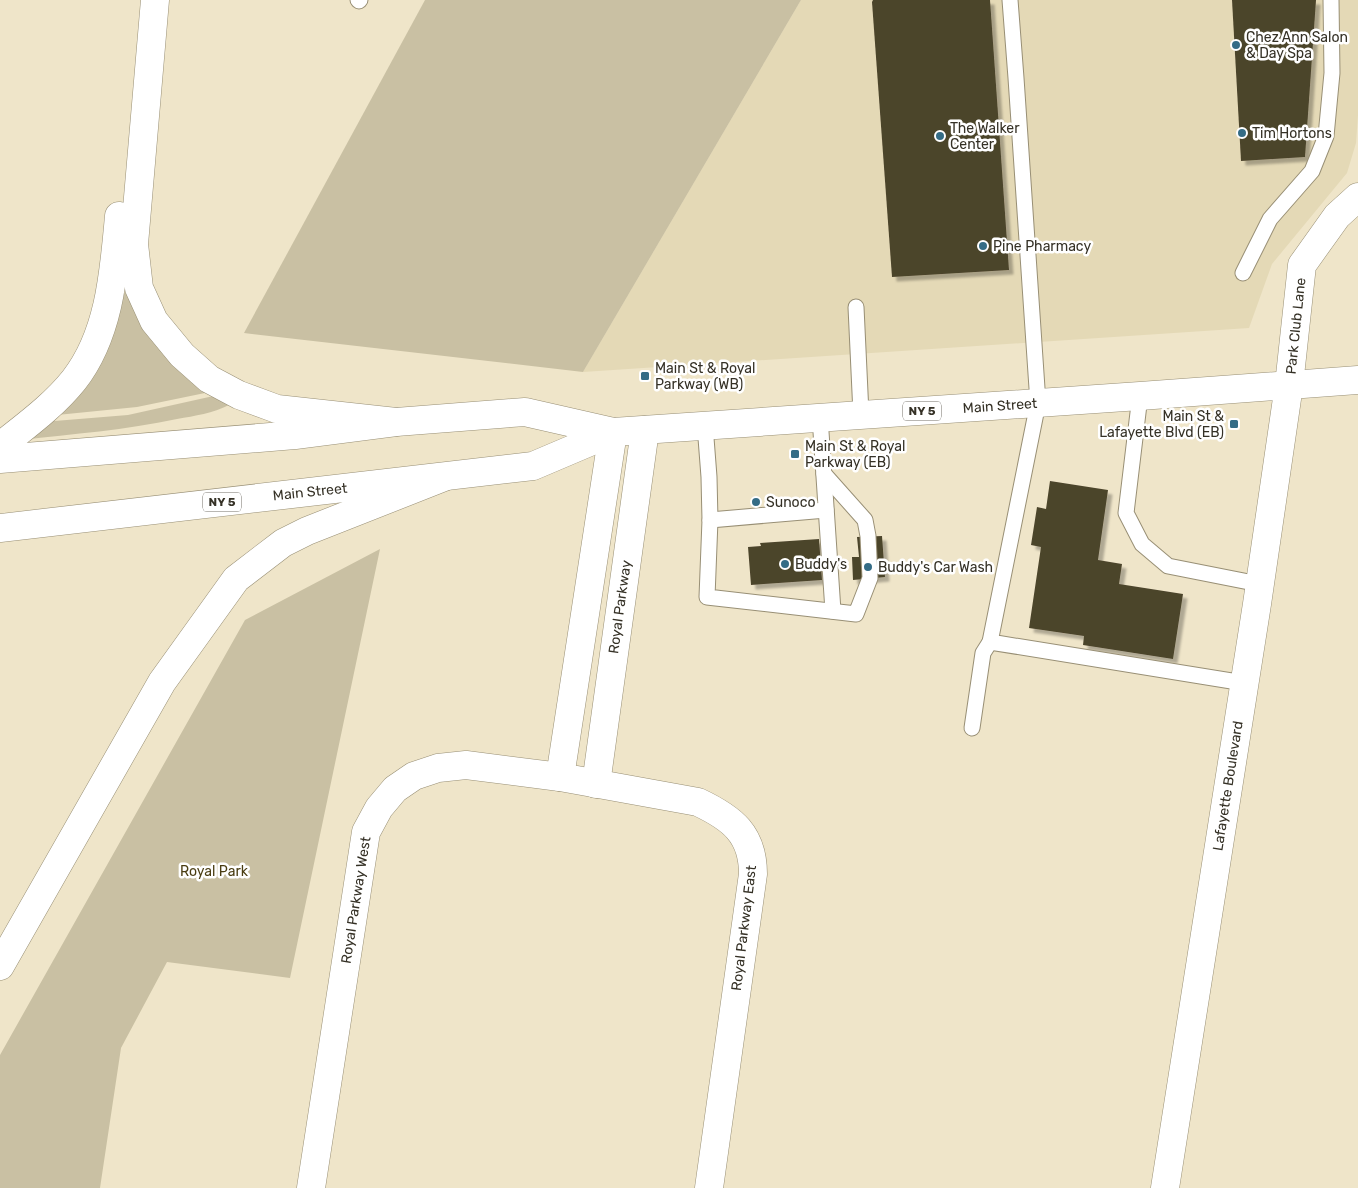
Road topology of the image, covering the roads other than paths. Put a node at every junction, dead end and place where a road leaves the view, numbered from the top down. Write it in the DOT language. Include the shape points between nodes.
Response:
graph roads {
  1 [pos="139,0"];
  2 [pos="155,0"];
  3 [pos="1010,0"];
  4 [pos="1332,0"];
  5 [pos="1358,197"];
  6 [pos="1243,273"];
  7 [pos="856,307"];
  8 [pos="1358,380"];
  9 [pos="1289,385"];
  10 [pos="1140,396"];
  11 [pos="1038,403"];
  12 [pos="861,414"];
  13 [pos="820,417"];
  14 [pos="396,422"];
  15 [pos="705,425"];
  16 [pos="645,430"];
  17 [pos="613,432"];
  18 [pos="0,445"];
  19 [pos="0,459"];
  20 [pos="824,474"];
  21 [pos="444,476"];
  22 [pos="826,510"];
  23 [pos="710,520"];
  24 [pos="0,528"];
  25 [pos="1259,584"];
  26 [pos="833,611"];
  27 [pos="990,642"];
  28 [pos="1244,683"];
  29 [pos="972,728"];
  30 [pos="560,778"];
  31 [pos="596,784"];
  32 [pos="0,966"];
  33 [pos="311,1188"];
  34 [pos="708,1188"];
  35 [pos="1165,1188"];
  1 -- 18 [label="main road" via="116,252 106,316 75,379 45,411"];
  2 -- 14 [label="main road" via="134,244 139,288 154,321 182,355 209,379 239,395 278,409"];
  3 -- 11 [label="lane"];
  4 -- 6 [label="lane" via="1332,73 1326,136 1312,171 1270,218"];
  5 -- 9 [label="main road, Park Club Lane" via="1337,216 1302,265"];
  7 -- 12 [label="lane"];
  8 -- 9 [label="main road, Main Street / NY 5"];
  9 -- 10 [label="main road, Main Street / NY 5"];
  9 -- 25 [label="main road, Lafayette Boulevard"];
  10 -- 11 [label="main road, Main Street / NY 5"];
  10 -- 25 [label="lane" via="1126,513 1142,544 1168,566"];
  11 -- 12 [label="main road, Main Street / NY 5"];
  11 -- 27 [label="lane"];
  12 -- 13 [label="main road, Main Street / NY 5"];
  13 -- 15 [label="main road, Main Street / NY 5"];
  13 -- 20 [label="lane"];
  14 -- 17 [label="main road, Main Street / NY 5" via="525,412"];
  14 -- 19 [label="main road, Main Street / NY 5" via="295,435"];
  15 -- 16 [label="main road, Main Street / NY 5"];
  15 -- 23 [label="lane"];
  16 -- 17 [label="main road, Main Street / NY 5"];
  16 -- 31 [label="main road, Royal Parkway"];
  17 -- 21 [label="main road, Main Street / NY 5" via="533,466"];
  17 -- 30 [label="main road"];
  20 -- 22 [label="lane"];
  20 -- 26 [label="lane" via="865,520 868,536 870,578 856,614"];
  21 -- 24 [label="main road, Main Street / NY 5"];
  21 -- 32 [label="main road" via="282,542 236,579 162,682"];
  22 -- 23 [label="lane"];
  22 -- 26 [label="lane"];
  23 -- 26 [label="lane" via="707,597"];
  25 -- 28 [label="main road, Lafayette Boulevard"];
  27 -- 28 [label="lane"];
  27 -- 29 [label="lane" via="983,654"];
  28 -- 35 [label="main road, Lafayette Boulevard"];
  30 -- 31 [label="main road, Royal Parkway East"];
  30 -- 33 [label="main road, Royal Parkway West" via="466,765 438,768 414,776 395,789 379,808 366,832"];
  31 -- 34 [label="main road, Royal Parkway East" via="698,802 735,825 748,842 753,860"];
}
